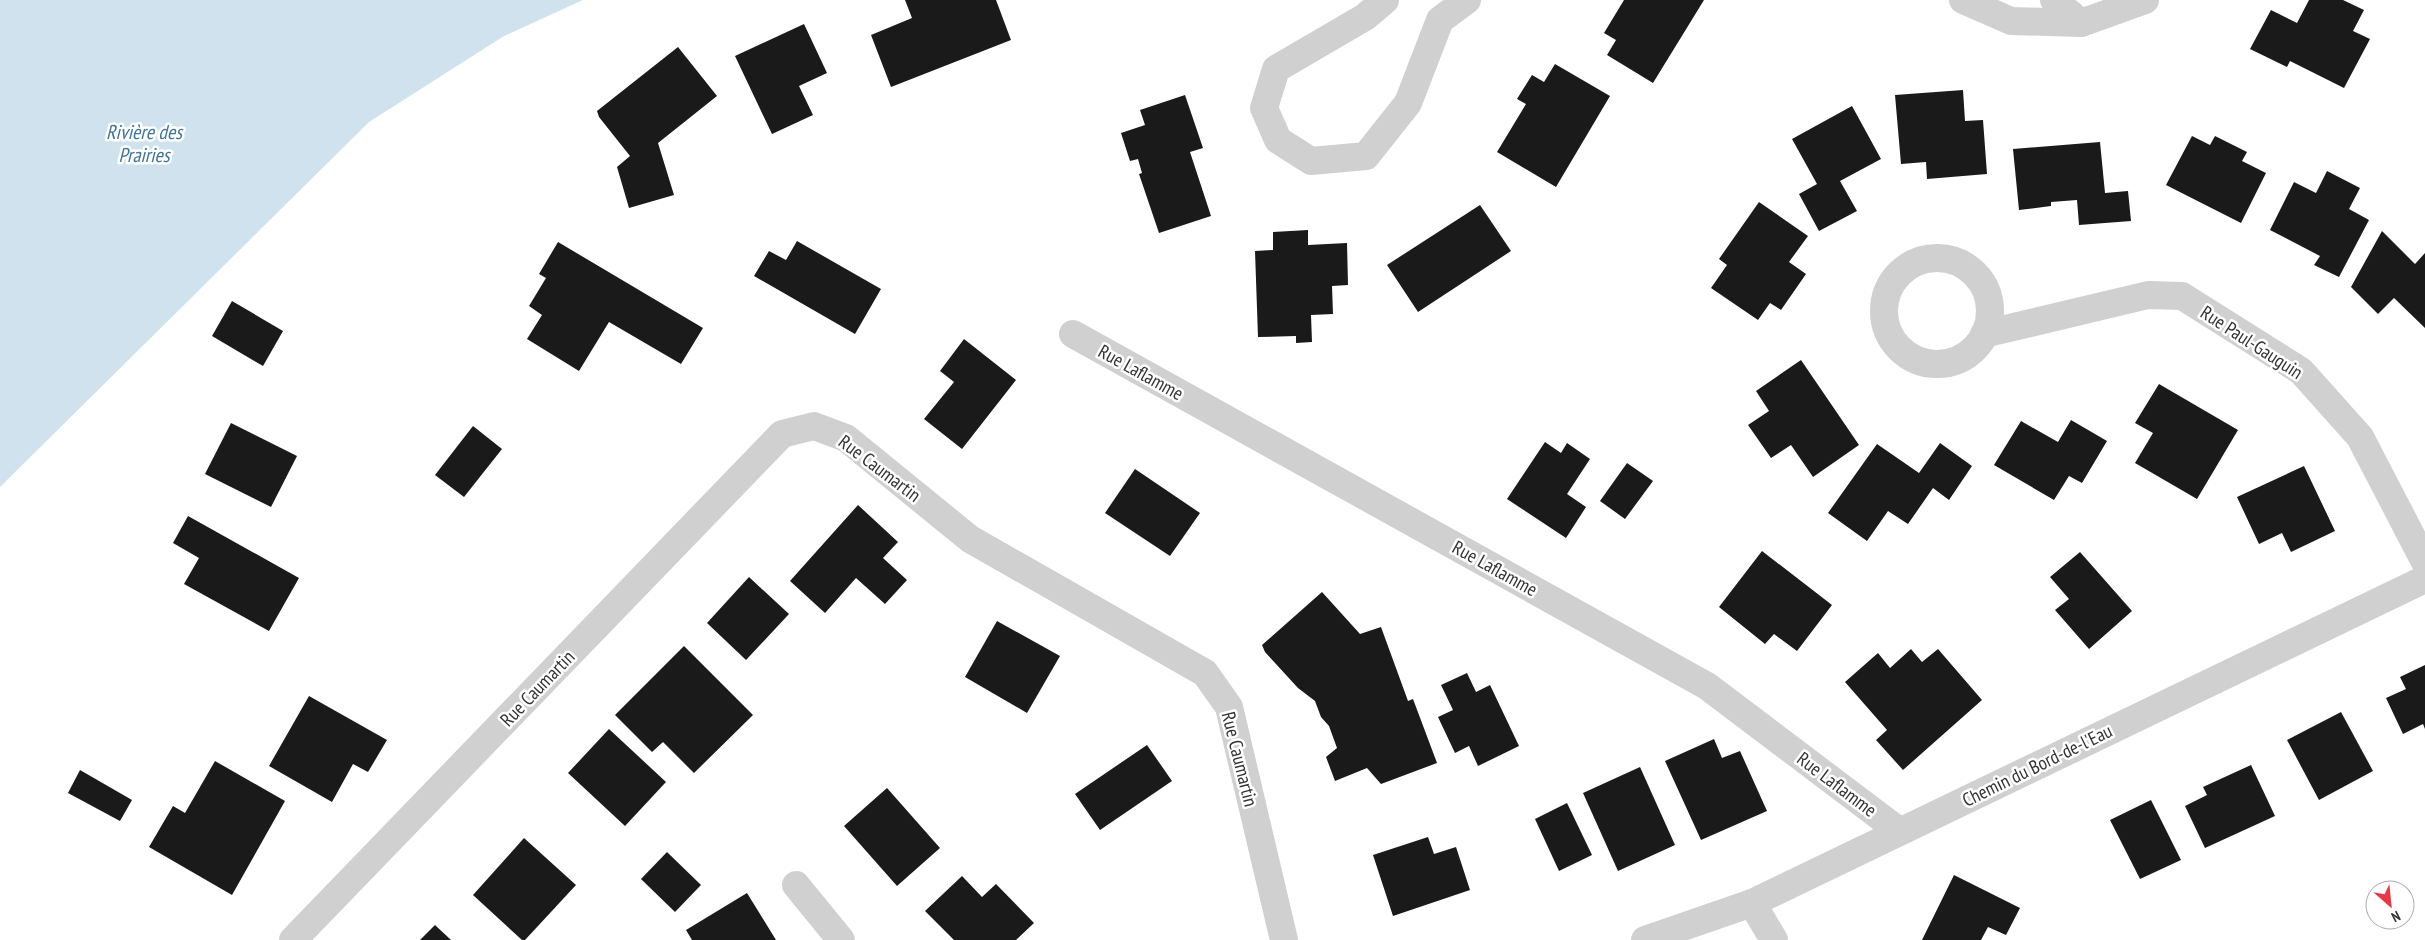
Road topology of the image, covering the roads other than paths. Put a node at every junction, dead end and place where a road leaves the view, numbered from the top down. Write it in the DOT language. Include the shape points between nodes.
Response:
graph roads {
  1 [pos="1385,0"];
  2 [pos="1467,0"];
  3 [pos="1963,0"];
  4 [pos="2054,0"];
  5 [pos="2145,0"];
  6 [pos="2081,23"];
  7 [pos="1072,334"];
  8 [pos="1984,334"];
  9 [pos="2425,562"];
  10 [pos="2425,579"];
  11 [pos="1899,831"];
  12 [pos="796,885"];
  13 [pos="1752,903"];
  14 [pos="293,940"];
  15 [pos="841,940"];
  16 [pos="1284,940"];
  17 [pos="1645,940"];
  18 [pos="1774,940"];
  1 -- 2 [label="street" via="1365,17 1276,69 1264,108 1278,140 1311,161 1366,156 1408,103 1440,20"];
  3 -- 6 [label="street" via="2011,21"];
  4 -- 6 [label="street"];
  5 -- 6 [label="street"];
  7 -- 11 [label="street, Rue Laflamme" via="1707,686"];
  8 -- 9 [label="street, Rue Paul-Gauguin" via="2148,295 2182,296 2301,370 2360,437"];
  10 -- 11 [label="street, Chemin du Bord-de-l'Eau"];
  11 -- 13 [label="street, Chemin du Bord-de-l'Eau"];
  12 -- 15 [label="street"];
  13 -- 17 [label="street, Chemin du Bord-de-l'Eau"];
  13 -- 18 [label="street"];
  14 -- 16 [label="street, Rue Caumartin" via="782,434 814,426 846,438 970,539 1205,673 1229,707"];
}
